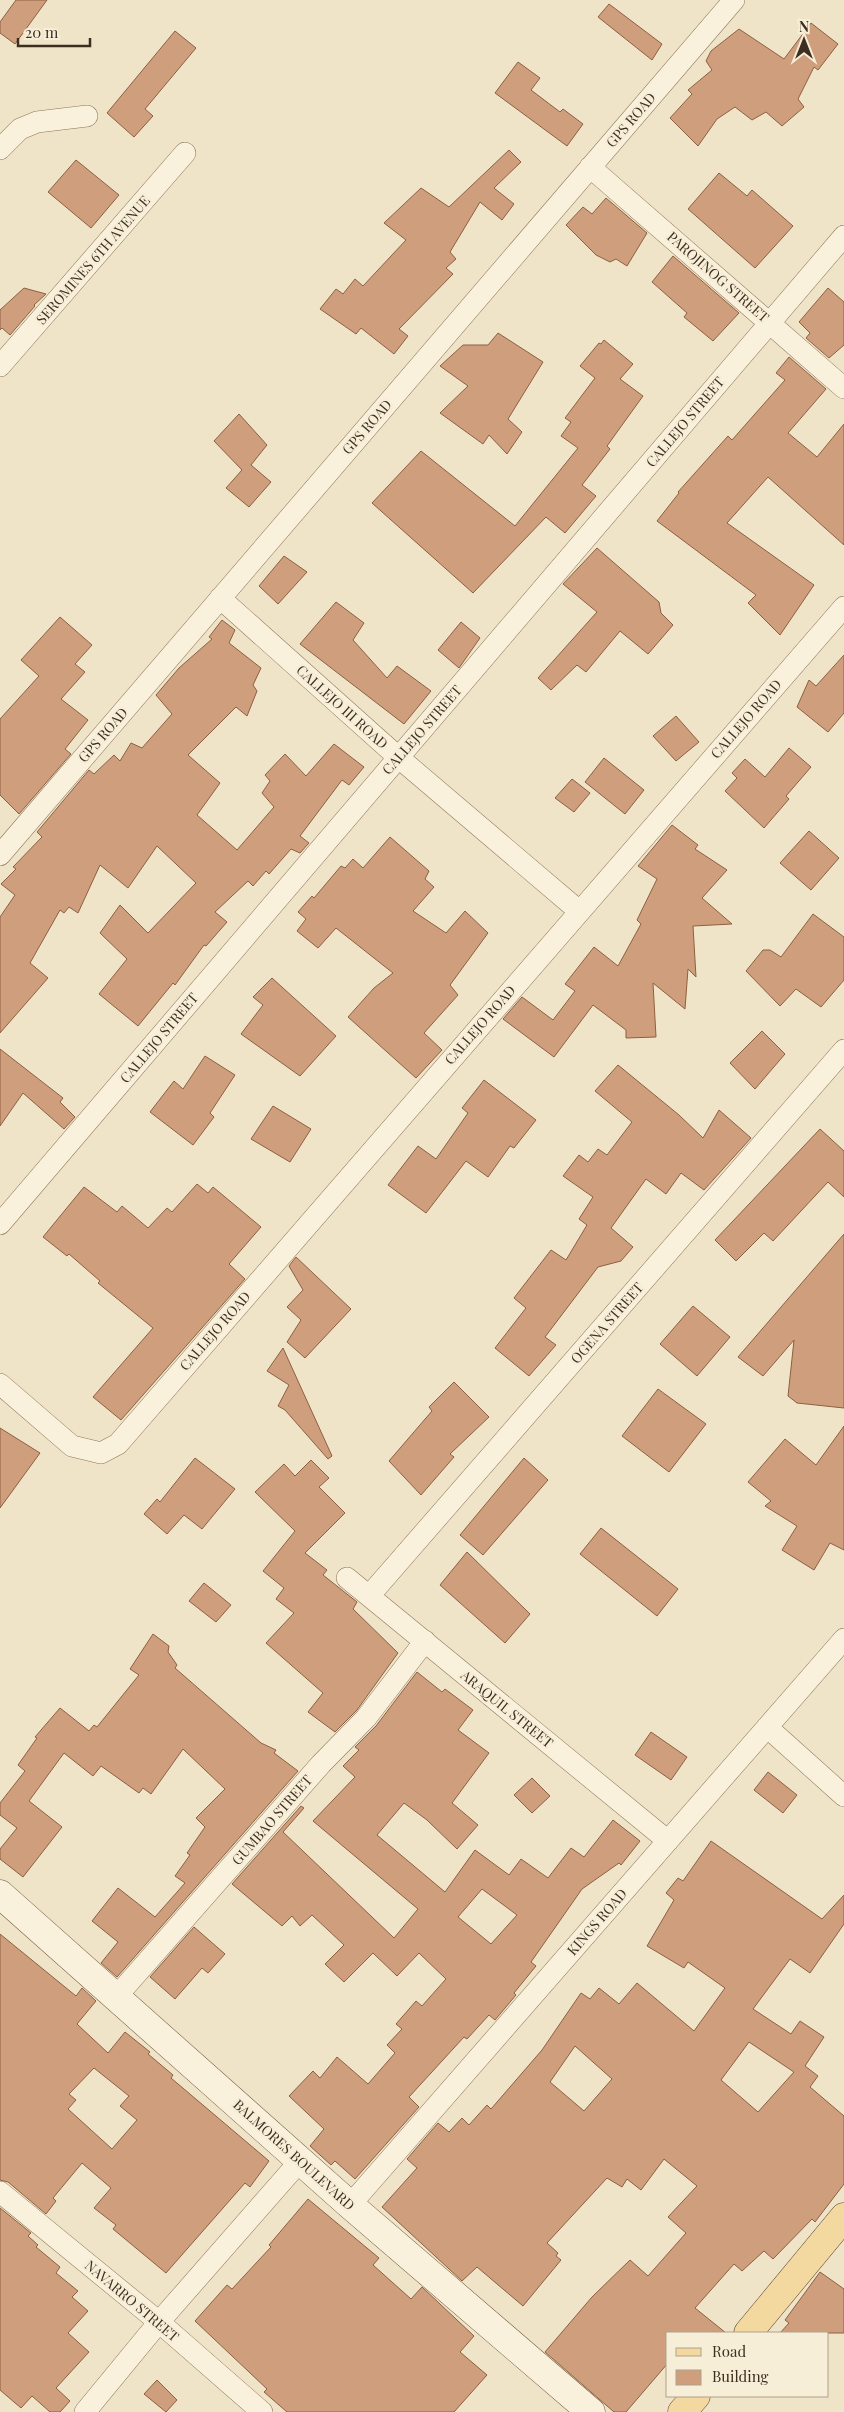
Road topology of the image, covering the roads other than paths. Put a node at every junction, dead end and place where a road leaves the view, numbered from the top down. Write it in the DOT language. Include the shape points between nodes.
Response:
graph roads {
  1 [pos="734,0"];
  2 [pos="88,116"];
  3 [pos="0,149"];
  4 [pos="185,153"];
  5 [pos="590,167"];
  6 [pos="844,236"];
  7 [pos="770,322"];
  8 [pos="0,366"];
  9 [pos="844,388"];
  10 [pos="220,598"];
  11 [pos="844,607"];
  12 [pos="398,758"];
  13 [pos="0,855"];
  14 [pos="579,911"];
  15 [pos="844,1050"];
  16 [pos="0,1224"];
  17 [pos="0,1384"];
  18 [pos="346,1578"];
  19 [pos="369,1596"];
  20 [pos="844,1639"];
  21 [pos="425,1641"];
  22 [pos="767,1727"];
  23 [pos="844,1796"];
  24 [pos="668,1841"];
  25 [pos="0,1894"];
  26 [pos="116,1997"];
  27 [pos="300,2161"];
  28 [pos="0,2192"];
  29 [pos="350,2205"];
  30 [pos="844,2217"];
  31 [pos="159,2322"];
  32 [pos="749,2332"];
  33 [pos="695,2397"];
  34 [pos="85,2412"];
  35 [pos="262,2412"];
  36 [pos="591,2412"];
  37 [pos="682,2412"];
  1 -- 5 [label="street, GPS ROAD"];
  2 -- 3 [label="street" via="37,122 20,129"];
  4 -- 8 [label="street, SEROMINES 6TH AVENUE"];
  5 -- 7 [label="street, PAROJINOG STREET"];
  5 -- 10 [label="street, GPS ROAD"];
  6 -- 7 [label="street, CALLEJO STREET"];
  7 -- 9 [label="street, PAROJINOG STREET"];
  7 -- 12 [label="street, CALLEJO STREET"];
  10 -- 12 [label="street, CALLEJO III ROAD"];
  10 -- 13 [label="street, GPS ROAD"];
  11 -- 14 [label="street, CALLEJO ROAD"];
  12 -- 14 [label="street, CALLEJO III ROAD"];
  12 -- 16 [label="street, CALLEJO STREET"];
  14 -- 17 [label="street, CALLEJO ROAD" via="118,1444 101,1453 72,1446"];
  15 -- 19 [label="street, OGENA STREET"];
  18 -- 19 [label="street, ARAQUIL STREET"];
  19 -- 21 [label="street, ARAQUIL STREET"];
  20 -- 22 [label="street, KINGS ROAD"];
  21 -- 24 [label="street, ARAQUIL STREET"];
  21 -- 26 [label="street, GUMBAO STREET" via="366,1718 315,1771"];
  22 -- 23 [label="street"];
  22 -- 24 [label="street, KINGS ROAD"];
  24 -- 29 [label="street, KINGS ROAD"];
  25 -- 26 [label="main road, BALMORES BOULEVARD"];
  26 -- 27 [label="main road, BALMORES BOULEVARD"];
  27 -- 29 [label="main road, BALMORES BOULEVARD"];
  27 -- 31 [label="street"];
  28 -- 31 [label="street, NAVARRO STREET"];
  29 -- 36 [label="main road, BALMORES BOULEVARD"];
  30 -- 32 [label="main road"];
  31 -- 34 [label="street"];
  31 -- 35 [label="street, NAVARRO STREET"];
  33 -- 37 [label="main road"];
}
